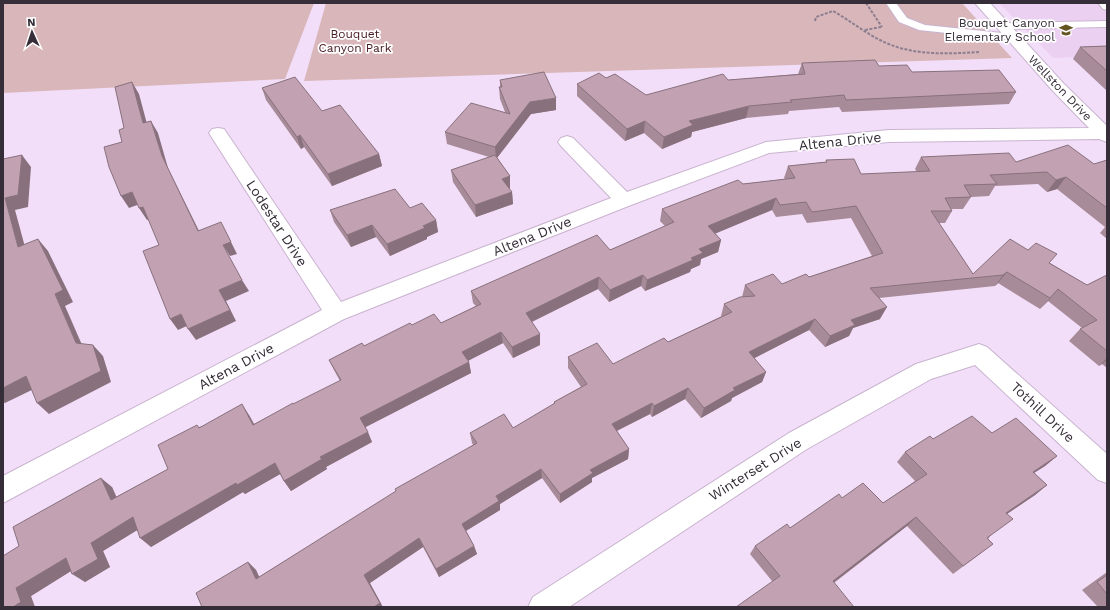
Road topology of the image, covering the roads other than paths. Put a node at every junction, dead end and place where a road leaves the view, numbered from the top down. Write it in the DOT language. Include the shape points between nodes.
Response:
graph roads {
  1 [pos="891,3"];
  2 [pos="982,3"];
  3 [pos="1103,3"];
  4 [pos="1107,7"];
  5 [pos="1107,24"];
  6 [pos="1007,32"];
  7 [pos="218,133"];
  8 [pos="1105,135"];
  9 [pos="567,142"];
  10 [pos="624,200"];
  11 [pos="336,313"];
  12 [pos="979,354"];
  13 [pos="1107,471"];
  14 [pos="3,490"];
  15 [pos="543,607"];
  1 -- 6 [label="lane" via="903,20 923,28"];
  2 -- 6 [label="street, Wellston Drive"];
  3 -- 4 [label="lane"];
  5 -- 6 [label="lane"];
  6 -- 8 [label="street, Wellston Drive"];
  7 -- 11 [label="street, Lodestar Drive"];
  8 -- 10 [label="street, Altena Drive" via="889,136 766,148"];
  9 -- 10 [label="street"];
  10 -- 11 [label="street, Altena Drive"];
  11 -- 14 [label="street, Altena Drive"];
  12 -- 13 [label="street, Tothill Drive"];
  12 -- 15 [label="street, Winterset Drive" via="924,371 798,441"];
}
